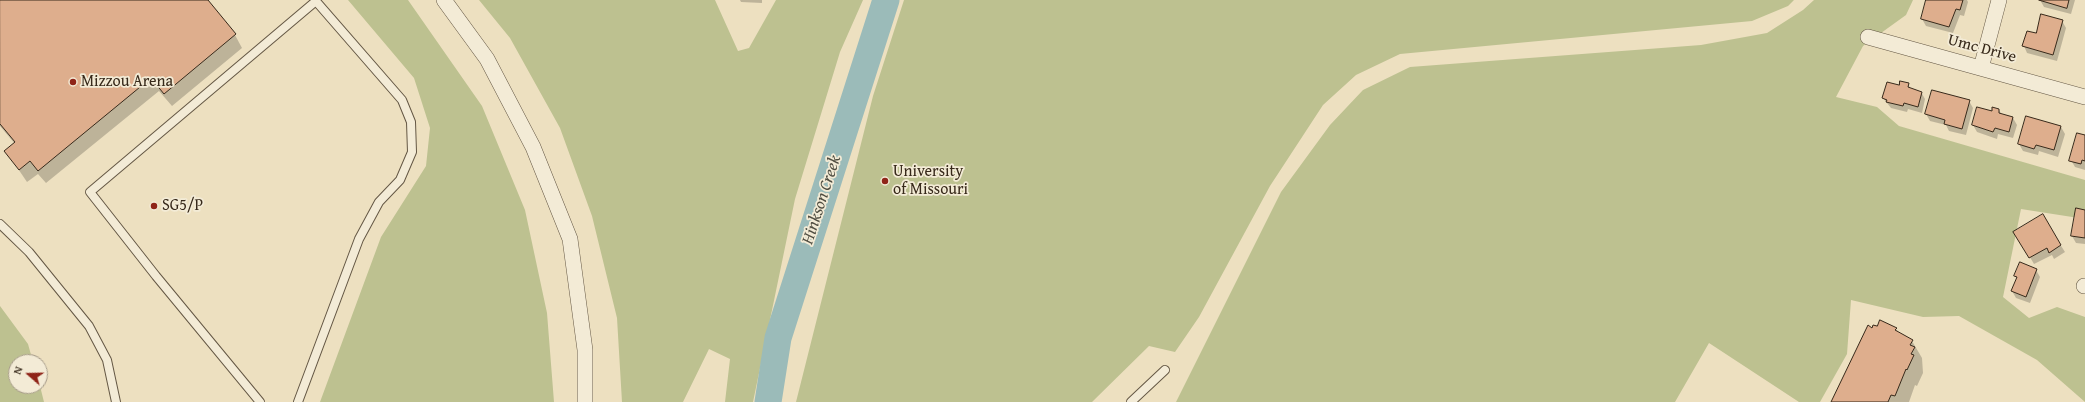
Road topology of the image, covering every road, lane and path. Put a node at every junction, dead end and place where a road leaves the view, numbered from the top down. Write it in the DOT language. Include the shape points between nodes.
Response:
graph roads {
  1 [pos="444,0"];
  2 [pos="1999,0"];
  3 [pos="316,1"];
  4 [pos="1868,37"];
  5 [pos="1981,68"];
  6 [pos="2085,97"];
  7 [pos="0,224"];
  8 [pos="1165,370"];
  9 [pos="116,402"];
  10 [pos="260,402"];
  11 [pos="298,402"];
  12 [pos="585,402"];
  13 [pos="1131,402"];
  1 -- 12 [label="street" via="490,66 533,147 570,239 584,350"];
  2 -- 5 [label="street"];
  3 -- 10 [label="lane" via="90,192"];
  3 -- 11 [label="lane" via="402,100 411,122 412,152 400,180 379,202 359,239"];
  4 -- 5 [label="street, Umc Drive"];
  5 -- 6 [label="street, Umc Drive"];
  7 -- 9 [label="lane" via="29,252 88,326 107,360"];
  8 -- 13 [label="lane"];
}
